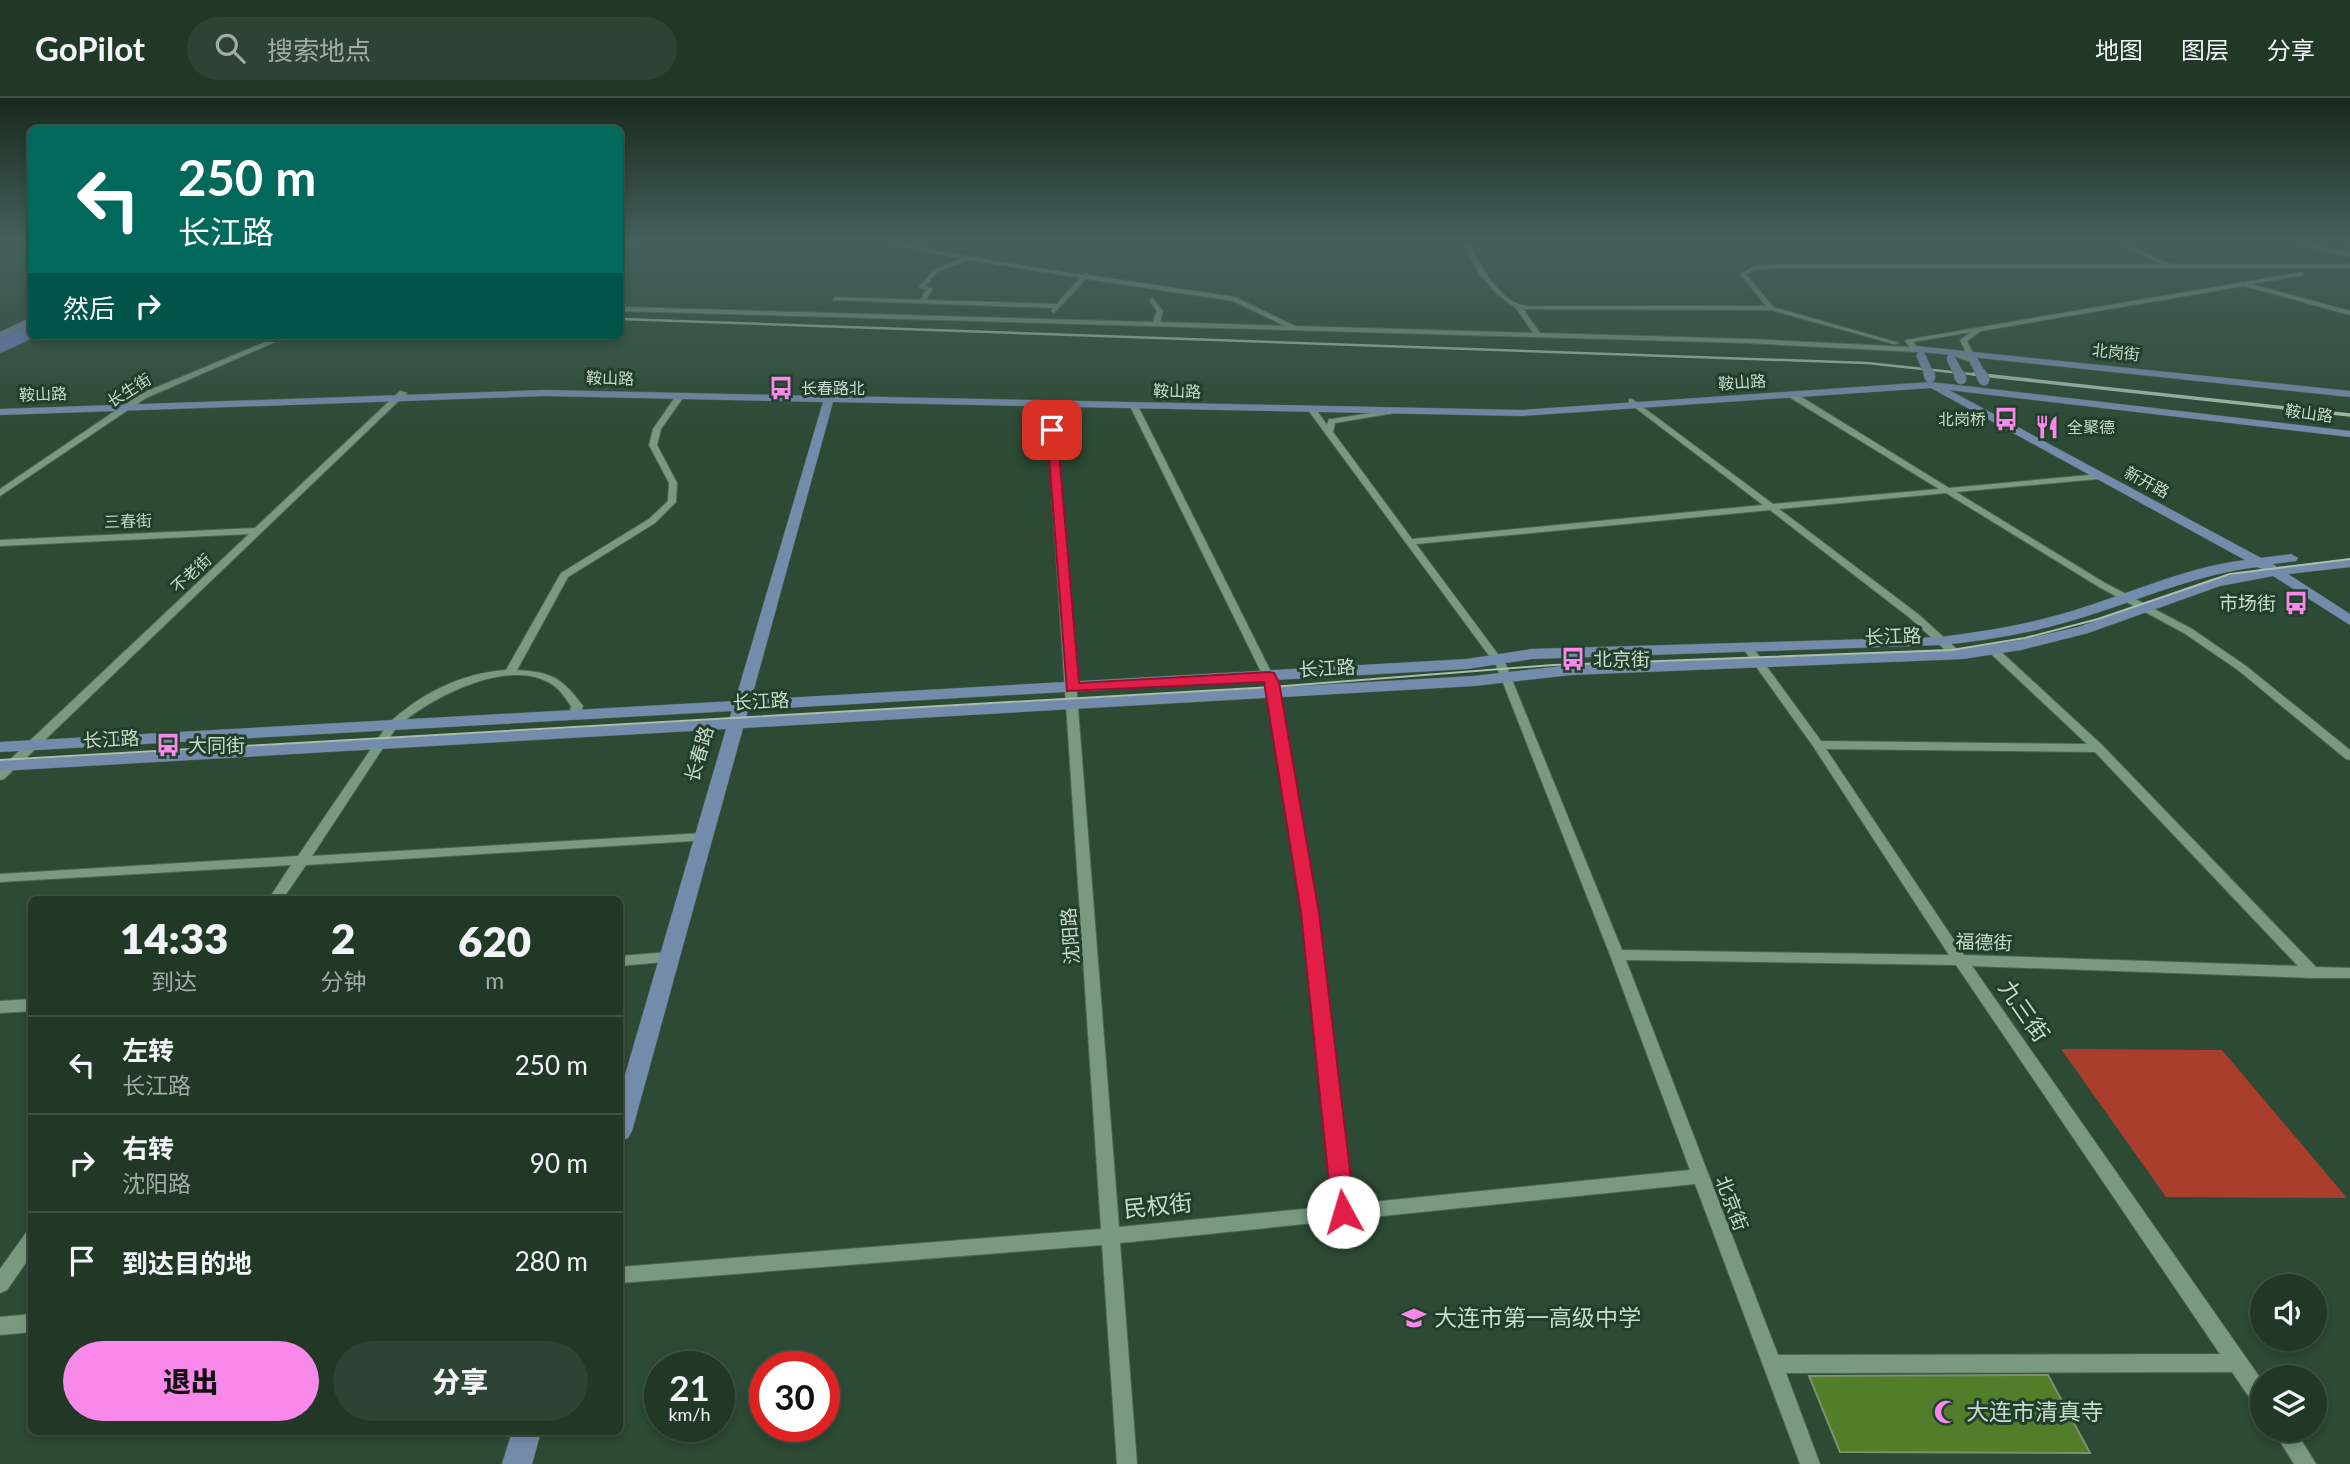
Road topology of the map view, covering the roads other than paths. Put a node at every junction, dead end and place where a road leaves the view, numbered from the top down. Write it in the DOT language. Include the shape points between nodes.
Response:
graph roads {
  1 [pos="1057,306"];
  2 [pos="1157,307"];
  3 [pos="1250,307"];
  4 [pos="1518,307"];
  5 [pos="1666,307"];
  6 [pos="1707,307"];
  7 [pos="2100,307"];
  8 [pos="2125,307"];
  9 [pos="2327,307"];
  10 [pos="1771,308"];
  11 [pos="623,309"];
  12 [pos="2350,313"];
  13 [pos="28,319"];
  14 [pos="1050,321"];
  15 [pos="1156,324"];
  16 [pos="1294,328"];
  17 [pos="1978,331"];
  18 [pos="0,332"];
  19 [pos="28,332"];
  20 [pos="1945,332"];
  21 [pos="1538,335"];
  22 [pos="276,340"];
  23 [pos="1899,344"];
  24 [pos="0,347"];
  25 [pos="1872,347"];
  26 [pos="1915,349"];
  27 [pos="1948,352"];
  28 [pos="1972,356"];
  29 [pos="1984,380"];
  30 [pos="1930,381"];
  31 [pos="1960,384"];
  32 [pos="2013,390"];
  33 [pos="2350,394"];
  34 [pos="401,395"];
  35 [pos="830,395"];
  36 [pos="1792,395"];
  37 [pos="681,396"];
  38 [pos="1961,402"];
  39 [pos="1635,403"];
  40 [pos="1050,404"];
  41 [pos="130,405"];
  42 [pos="1134,406"];
  43 [pos="0,410"];
  44 [pos="1312,410"];
  45 [pos="1394,411"];
  46 [pos="1329,432"];
  47 [pos="2350,432"];
  48 [pos="2098,476"];
  49 [pos="1948,490"];
  50 [pos="0,493"];
  51 [pos="1772,507"];
  52 [pos="258,531"];
  53 [pos="0,542"];
  54 [pos="1409,542"];
  55 [pos="2350,552"];
  56 [pos="2256,561"];
  57 [pos="2350,563"];
  58 [pos="2275,571"];
  59 [pos="2127,599"];
  60 [pos="2147,609"];
  61 [pos="2350,621"];
  62 [pos="1941,641"];
  63 [pos="1747,647"];
  64 [pos="1993,650"];
  65 [pos="1956,654"];
  66 [pos="1497,659"];
  67 [pos="1760,662"];
  68 [pos="509,674"];
  69 [pos="1506,677"];
  70 [pos="1271,684"];
  71 [pos="1072,688"];
  72 [pos="1072,705"];
  73 [pos="740,715"];
  74 [pos="575,716"];
  75 [pos="392,726"];
  76 [pos="379,744"];
  77 [pos="33,745"];
  78 [pos="1818,746"];
  79 [pos="0,747"];
  80 [pos="2098,748"];
  81 [pos="2350,756"];
  82 [pos="4,769"];
  83 [pos="704,837"];
  84 [pos="305,859"];
  85 [pos="0,878"];
  86 [pos="278,896"];
  87 [pos="1617,955"];
  88 [pos="669,957"];
  89 [pos="1960,960"];
  90 [pos="623,961"];
  91 [pos="2313,973"];
  92 [pos="2350,973"];
  93 [pos="28,1005"];
  94 [pos="0,1007"];
  95 [pos="623,1120"];
  96 [pos="1701,1175"];
  97 [pos="1343,1212"];
  98 [pos="1111,1236"];
  99 [pos="28,1245"];
  100 [pos="623,1276"];
  101 [pos="0,1284"];
  102 [pos="28,1324"];
  103 [pos="0,1326"];
  104 [pos="2237,1363"];
  105 [pos="1772,1364"];
  106 [pos="2250,1382"];
  107 [pos="526,1435"];
  108 [pos="2291,1442"];
  109 [pos="517,1464"];
  110 [pos="1127,1464"];
  111 [pos="1810,1464"];
  112 [pos="2306,1464"];
  1 -- 14 [label="street"];
  2 -- 15 [label="street"];
  3 -- 16 [label="street"];
  4 -- 5 [label="street" via="1647,311"];
  4 -- 21 [label="street"];
  6 -- 10 [label="street"];
  7 -- 20 [label="street"];
  8 -- 17 [label="street"];
  9 -- 12 [label="street"];
  10 -- 23 [label="street"];
  11 -- 14 [label="street"];
  13 -- 18 [label="highway"];
  14 -- 15 [label="street"];
  15 -- 16 [label="street"];
  16 -- 21 [label="street"];
  17 -- 27 [label="street" via="1947,336"];
  17 -- 28 [label="street" via="1963,340"];
  19 -- 24 [label="highway"];
  20 -- 26 [label="street"];
  20 -- 27 [label="street" via="1938,337"];
  21 -- 25 [label="street"];
  22 -- 41 [label="street, 长生街" via="166,384"];
  23 -- 25 [label="street"];
  23 -- 26 [label="street"];
  25 -- 26 [label="street"];
  26 -- 27 [label="main road"];
  26 -- 30 [label="main road, bridge"];
  27 -- 28 [label="main road"];
  27 -- 31 [label="main road, bridge"];
  28 -- 29 [label="main road, bridge"];
  28 -- 33 [label="main road, 北岗街" via="2001,355"];
  29 -- 31 [label="main road"];
  29 -- 32 [label="main road, 鞍山路"];
  30 -- 31 [label="main road, 鞍山路"];
  30 -- 36 [label="main road, 鞍山路"];
  30 -- 38 [label="main road, 新开路"];
  30 -- 39 [label="main road, 鞍山路"];
  31 -- 32 [label="main road"];
  31 -- 38 [label="main road" via="1955,396"];
  31 -- 47 [label="main road, 鞍山路"];
  32 -- 47 [label="main road, 鞍山路"];
  34 -- 35 [label="main road, 鞍山路" via="566,386"];
  34 -- 37 [label="main road, 鞍山路"];
  34 -- 41 [label="main road, 鞍山路"];
  34 -- 52 [label="street, 不老街"];
  35 -- 37 [label="main road, 鞍山路"];
  35 -- 39 [label="main road, 鞍山路" via="1503,408"];
  35 -- 40 [label="main road, 鞍山路"];
  35 -- 73 [label="main road, 长春路"];
  36 -- 39 [label="main road, 鞍山路"];
  36 -- 49 [label="street"];
  37 -- 68 [label="street" via="657,429 653,445 673,483 672,502 652,521 564,575"];
  38 -- 48 [label="main road, 新开路"];
  39 -- 45 [label="main road, 鞍山路" via="1522,413"];
  39 -- 51 [label="street"];
  40 -- 42 [label="main road, 鞍山路"];
  40 -- 71 [label="street, 沈阳路"];
  41 -- 43 [label="main road, 鞍山路"];
  41 -- 50 [label="street, 长生街"];
  42 -- 44 [label="main road, 鞍山路"];
  42 -- 70 [label="street"];
  44 -- 45 [label="main road, 鞍山路"];
  44 -- 46 [label="street, 北京街"];
  45 -- 46 [label="street" via="1332,421"];
  46 -- 54 [label="street, 北京街"];
  48 -- 49 [label="street"];
  48 -- 56 [label="main road, 新开路"];
  49 -- 51 [label="street"];
  49 -- 59 [label="street"];
  51 -- 54 [label="street"];
  51 -- 62 [label="street"];
  52 -- 53 [label="street, 三春街"];
  52 -- 77 [label="street, 不老街"];
  54 -- 66 [label="street, 北京街"];
  55 -- 56 [label="main road, 长江路"];
  56 -- 58 [label="main road, 新开路"];
  56 -- 59 [label="main road, 长江路" via="2215,568"];
  57 -- 58 [label="main road, 长江路"];
  58 -- 60 [label="main road, 长江路" via="2217,582"];
  58 -- 61 [label="main road, 新开路"];
  59 -- 60 [label="street"];
  59 -- 62 [label="main road, 长江路" via="2038,625"];
  60 -- 64 [label="main road, 长江路" via="2083,630"];
  60 -- 81 [label="street" via="2242,668"];
  62 -- 63 [label="main road, 长江路"];
  62 -- 65 [label="street"];
  63 -- 66 [label="main road, 长江路"];
  63 -- 67 [label="street, 九三街"];
  64 -- 65 [label="main road, 长江路"];
  64 -- 80 [label="street"];
  65 -- 67 [label="main road, 长江路"];
  66 -- 69 [label="street, 北京街"];
  66 -- 70 [label="main road, 长江路"];
  67 -- 69 [label="main road, 长江路"];
  67 -- 78 [label="street, 九三街"];
  68 -- 74 [label="street" via="533,675 559,685 577,706"];
  68 -- 75 [label="street" via="447,688 409,710"];
  69 -- 70 [label="main road, 长江路"];
  69 -- 87 [label="street, 北京街"];
  70 -- 71 [label="main road, 长江路"];
  70 -- 72 [label="main road, 长江路"];
  70 -- 97 [label="street" via="1310,913"];
  71 -- 72 [label="street, 沈阳路"];
  71 -- 73 [label="main road, 长江路"];
  72 -- 73 [label="main road, 长江路"];
  72 -- 98 [label="street, 沈阳路"];
  73 -- 74 [label="main road, 长江路"];
  73 -- 76 [label="main road, 长江路"];
  73 -- 83 [label="main road, 长春路"];
  74 -- 75 [label="main road, 长江路"];
  75 -- 76 [label="street"];
  75 -- 77 [label="main road, 长江路"];
  76 -- 82 [label="main road, 长江路"];
  76 -- 84 [label="street"];
  77 -- 79 [label="main road, 长江路"];
  77 -- 82 [label="street, 不老街"];
  78 -- 80 [label="street"];
  78 -- 89 [label="street, 九三街"];
  80 -- 91 [label="street"];
  83 -- 84 [label="street"];
  83 -- 88 [label="main road, 长春路"];
  84 -- 85 [label="street"];
  84 -- 86 [label="street"];
  87 -- 89 [label="street, 福德街"];
  87 -- 96 [label="street, 北京街"];
  88 -- 90 [label="street"];
  88 -- 95 [label="main road, 长春路"];
  89 -- 91 [label="street, 福德街"];
  89 -- 104 [label="street, 九三街"];
  91 -- 92 [label="street, 福德街"];
  93 -- 94 [label="street"];
  96 -- 97 [label="street, 民权街"];
  96 -- 105 [label="street, 北京街"];
  97 -- 98 [label="street, 民权街"];
  98 -- 100 [label="street, 民权街"];
  98 -- 110 [label="street, 沈阳路"];
  99 -- 101 [label="street"];
  102 -- 103 [label="street"];
  104 -- 105 [label="street"];
  104 -- 106 [label="street, 九三街"];
  105 -- 111 [label="street, 北京街"];
  107 -- 109 [label="main road"];
  108 -- 112 [label="street"];
}
